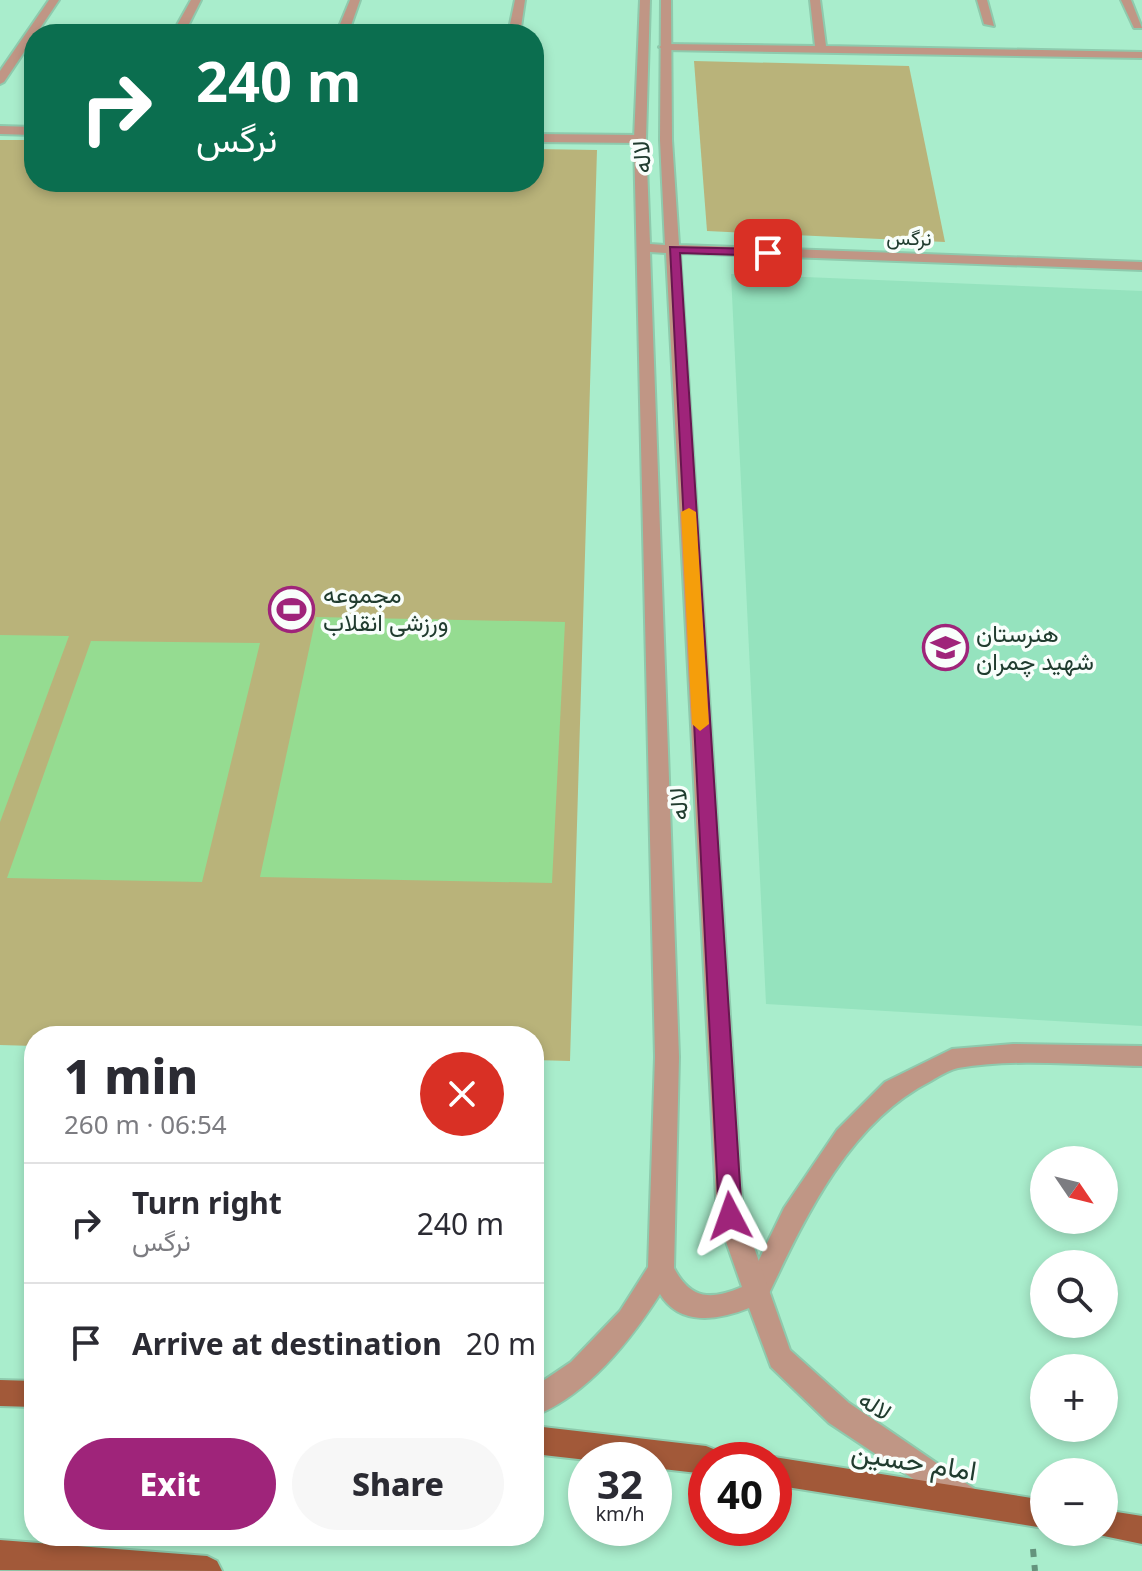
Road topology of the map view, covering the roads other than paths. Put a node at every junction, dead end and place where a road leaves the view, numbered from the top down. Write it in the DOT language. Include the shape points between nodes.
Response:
graph roads {
  1 [pos="54,0"];
  2 [pos="196,0"];
  3 [pos="355,0"];
  4 [pos="520,0"];
  5 [pos="645,0"];
  6 [pos="666,0"];
  7 [pos="815,0"];
  8 [pos="982,0"];
  9 [pos="1126,0"];
  10 [pos="36,24"];
  11 [pos="183,24"];
  12 [pos="346,24"];
  13 [pos="516,24"];
  14 [pos="990,24"];
  15 [pos="1138,26"];
  16 [pos="24,39"];
  17 [pos="665,47"];
  18 [pos="821,48"];
  19 [pos="1142,55"];
  20 [pos="6,63"];
  21 [pos="0,80"];
  22 [pos="0,130"];
  23 [pos="24,131"];
  24 [pos="544,138"];
  25 [pos="640,139"];
  26 [pos="643,248"];
  27 [pos="674,249"];
  28 [pos="1142,266"];
  29 [pos="1142,1056"];
  30 [pos="661,1270"];
  31 [pos="756,1293"];
  32 [pos="0,1393"];
  33 [pos="24,1394"];
  34 [pos="544,1396"];
  35 [pos="544,1441"];
  36 [pos="688,1458"];
  37 [pos="792,1474"];
  38 [pos="969,1502"];
  39 [pos="1030,1512"];
  40 [pos="1118,1526"];
  41 [pos="1142,1530"];
  42 [pos="0,1555"];
  43 [pos="207,1571"];
  1 -- 10 [label="street"];
  2 -- 11 [label="street"];
  3 -- 12 [label="street"];
  4 -- 13 [label="street"];
  5 -- 25 [label="street, لاله"];
  6 -- 17 [label="street, لاله"];
  7 -- 18 [label="street"];
  8 -- 14 [label="street"];
  9 -- 15 [label="street"];
  16 -- 20 [label="street"];
  17 -- 18 [label="street"];
  17 -- 27 [label="street, لاله"];
  18 -- 19 [label="street"];
  20 -- 21 [label="street"];
  22 -- 23 [label="street"];
  24 -- 25 [label="street"];
  25 -- 26 [label="street, لاله"];
  26 -- 27 [label="street, نرگس"];
  26 -- 30 [label="street, لاله" via="667,1057"];
  27 -- 28 [label="street, نرگس"];
  27 -- 31 [label="street, لاله" via="730,1216"];
  29 -- 31 [label="street" via="1013,1054 952,1059 893,1089 846,1137 793,1216"];
  30 -- 31 [label="street" via="677,1297 700,1306 729,1306"];
  30 -- 34 [label="street, لاله" via="629,1320 580,1371"];
  31 -- 38 [label="street, لاله" via="780,1358 839,1413"];
  32 -- 33 [label="main road"];
  35 -- 36 [label="main road"];
  37 -- 38 [label="main road, امام حسین"];
  38 -- 39 [label="main road, امام حسین"];
  40 -- 41 [label="main road"];
  42 -- 43 [label="main road"];
}
